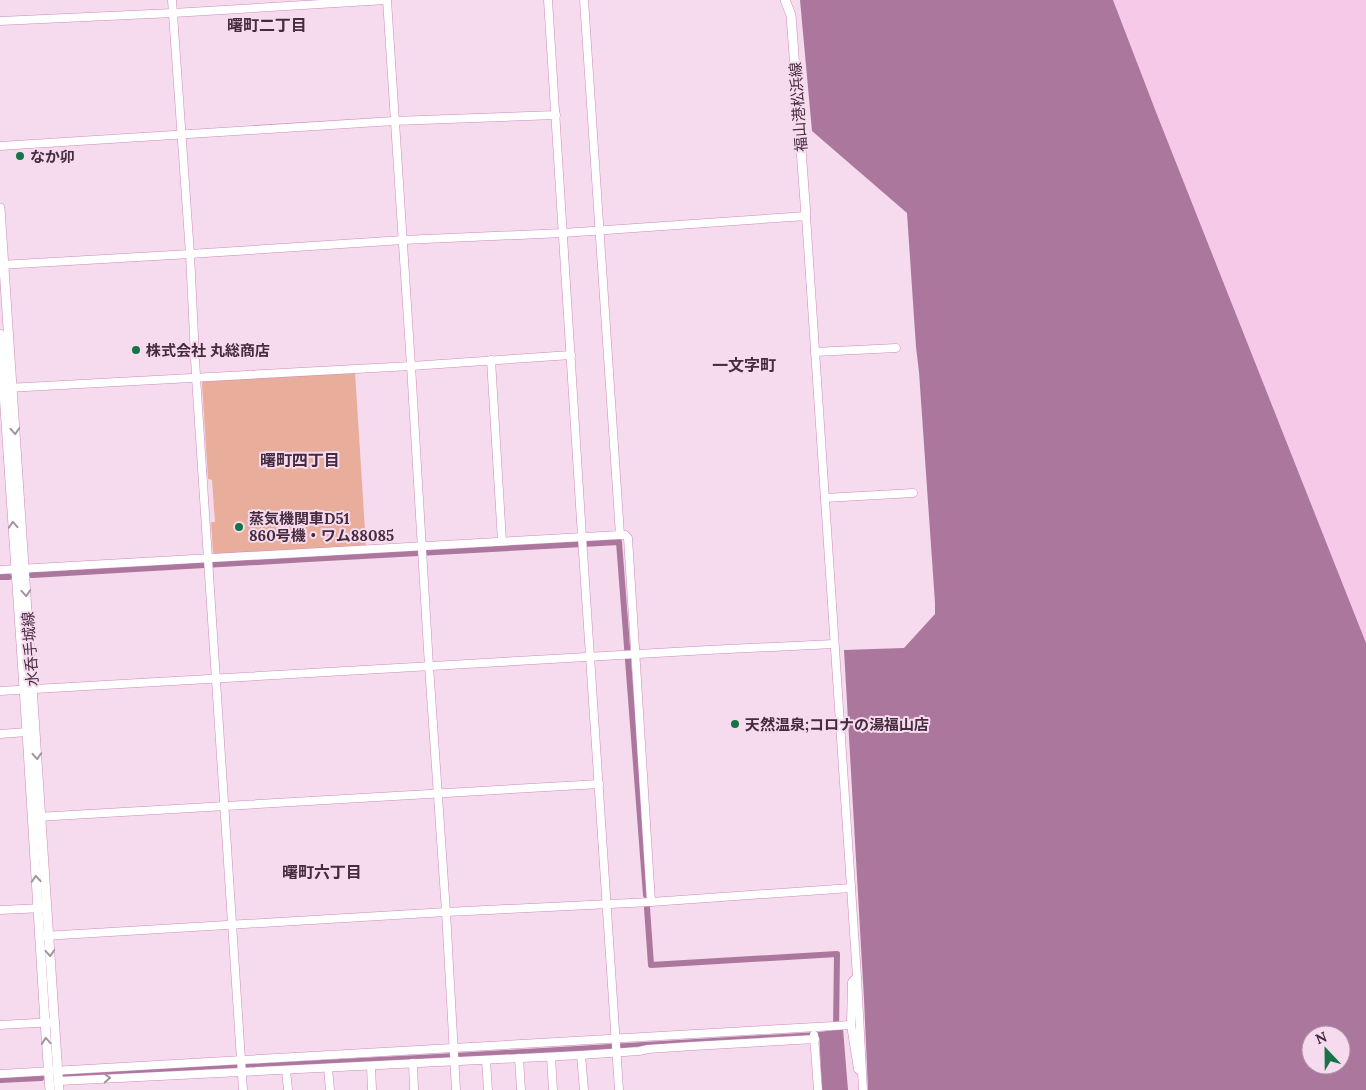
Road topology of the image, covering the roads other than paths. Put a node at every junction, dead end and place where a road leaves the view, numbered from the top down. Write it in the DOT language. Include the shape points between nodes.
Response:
graph roads {
  1 [pos="172,0"];
  2 [pos="386,0"];
  3 [pos="548,0"];
  4 [pos="584,0"];
  5 [pos="785,0"];
  6 [pos="173,13"];
  7 [pos="0,21"];
  8 [pos="556,115"];
  9 [pos="394,122"];
  10 [pos="181,134"];
  11 [pos="0,146"];
  12 [pos="0,208"];
  13 [pos="806,216"];
  14 [pos="600,231"];
  15 [pos="563,233"];
  16 [pos="403,240"];
  17 [pos="190,254"];
  18 [pos="2,265"];
  19 [pos="0,334"];
  20 [pos="896,348"];
  21 [pos="815,352"];
  22 [pos="571,355"];
  23 [pos="491,360"];
  24 [pos="411,366"];
  25 [pos="196,377"];
  26 [pos="5,388"];
  27 [pos="913,493"];
  28 [pos="825,498"];
  29 [pos="620,535"];
  30 [pos="502,541"];
  31 [pos="582,542"];
  32 [pos="422,551"];
  33 [pos="208,558"];
  34 [pos="20,569"];
  35 [pos="0,570"];
  36 [pos="834,644"];
  37 [pos="634,654"];
  38 [pos="591,657"];
  39 [pos="429,666"];
  40 [pos="216,678"];
  41 [pos="28,689"];
  42 [pos="0,691"];
  43 [pos="27,732"];
  44 [pos="0,734"];
  45 [pos="599,784"];
  46 [pos="438,792"];
  47 [pos="224,805"];
  48 [pos="37,817"];
  49 [pos="851,888"];
  50 [pos="651,902"];
  51 [pos="606,904"];
  52 [pos="43,908"];
  53 [pos="0,910"];
  54 [pos="446,912"];
  55 [pos="232,925"];
  56 [pos="45,936"];
  57 [pos="858,977"];
  58 [pos="45,1022"];
  59 [pos="55,1022"];
  60 [pos="0,1025"];
  61 [pos="848,1025"];
  62 [pos="814,1034"];
  63 [pos="615,1045"];
  64 [pos="454,1055"];
  65 [pos="581,1055"];
  66 [pos="551,1056"];
  67 [pos="519,1058"];
  68 [pos="486,1060"];
  69 [pos="413,1063"];
  70 [pos="241,1066"];
  71 [pos="371,1066"];
  72 [pos="328,1068"];
  73 [pos="286,1070"];
  74 [pos="53,1071"];
  75 [pos="0,1074"];
  76 [pos="862,1074"];
  77 [pos="59,1085"];
  78 [pos="50,1090"];
  79 [pos="243,1090"];
  80 [pos="288,1090"];
  81 [pos="330,1090"];
  82 [pos="372,1090"];
  83 [pos="414,1090"];
  84 [pos="456,1090"];
  85 [pos="488,1090"];
  86 [pos="521,1090"];
  87 [pos="553,1090"];
  88 [pos="584,1090"];
  89 [pos="619,1090"];
  90 [pos="818,1090"];
  91 [pos="864,1090"];
  1 -- 6 [label="street"];
  2 -- 6 [label="street"];
  2 -- 9 [label="street"];
  3 -- 8 [label="street"];
  4 -- 14 [label="street"];
  5 -- 13 [label="main road, 福山港松浜線" via="791,15"];
  6 -- 7 [label="street"];
  6 -- 10 [label="street"];
  8 -- 9 [label="street"];
  8 -- 15 [label="street"];
  9 -- 10 [label="street"];
  9 -- 16 [label="street"];
  10 -- 11 [label="street"];
  10 -- 17 [label="street"];
  12 -- 18 [label="main road, 水呑手城線"];
  13 -- 14 [label="street"];
  13 -- 21 [label="street"];
  14 -- 15 [label="street"];
  14 -- 29 [label="street"];
  15 -- 16 [label="street"];
  15 -- 22 [label="street"];
  16 -- 17 [label="street"];
  16 -- 24 [label="street"];
  17 -- 18 [label="street"];
  17 -- 25 [label="street"];
  18 -- 26 [label="main road, 水呑手城線"];
  19 -- 26 [label="main road, 水呑手城線"];
  20 -- 21 [label="street"];
  21 -- 28 [label="street"];
  22 -- 23 [label="street"];
  22 -- 31 [label="street"];
  23 -- 24 [label="street"];
  23 -- 30 [label="street"];
  24 -- 25 [label="street"];
  24 -- 32 [label="street"];
  25 -- 26 [label="street"];
  25 -- 33 [label="street"];
  26 -- 34 [label="main road, 水呑手城線"];
  27 -- 28 [label="street"];
  28 -- 36 [label="street"];
  29 -- 31 [label="street"];
  29 -- 37 [label="street" via="628,538"];
  30 -- 31 [label="street"];
  30 -- 32 [label="street"];
  31 -- 38 [label="street"];
  32 -- 33 [label="street"];
  32 -- 39 [label="street"];
  33 -- 34 [label="street"];
  33 -- 40 [label="street"];
  34 -- 35 [label="street"];
  34 -- 41 [label="main road, 水呑手城線"];
  36 -- 37 [label="street"];
  36 -- 49 [label="street"];
  37 -- 38 [label="street"];
  37 -- 50 [label="street"];
  38 -- 39 [label="street"];
  38 -- 45 [label="street"];
  39 -- 40 [label="street"];
  39 -- 46 [label="street"];
  40 -- 41 [label="street"];
  40 -- 47 [label="street"];
  41 -- 42 [label="street"];
  41 -- 43 [label="main road, 水呑手城線"];
  41 -- 48 [label="main road, 水呑手城線, one-way"];
  43 -- 44 [label="street"];
  43 -- 48 [label="main road, 水呑手城線"];
  45 -- 46 [label="street"];
  45 -- 51 [label="street"];
  46 -- 47 [label="street"];
  46 -- 54 [label="street"];
  47 -- 48 [label="street"];
  47 -- 55 [label="street"];
  48 -- 52 [label="main road, 水呑手城線"];
  49 -- 50 [label="street"];
  49 -- 57 [label="street"];
  50 -- 51 [label="street"];
  51 -- 54 [label="street"];
  51 -- 63 [label="street"];
  52 -- 53 [label="street"];
  52 -- 56 [label="main road, 水呑手城線"];
  54 -- 55 [label="street"];
  54 -- 64 [label="street"];
  55 -- 56 [label="street"];
  55 -- 70 [label="street"];
  56 -- 58 [label="main road, 水呑手城線"];
  56 -- 59 [label="main road, 水呑手城線, one-way"];
  57 -- 61 [label="street" via="852,982"];
  57 -- 76 [label="street"];
  58 -- 59 [label="street"];
  58 -- 60 [label="street"];
  74 -- 58 [label="main road, 水呑手城線, one-way"];
  59 -- 74 [label="main road, 水呑手城線"];
  61 -- 62 [label="street" via="829,1026"];
  61 -- 76 [label="street"];
  62 -- 63 [label="street"];
  62 -- 63 [label="street" via="693,1046"];
  62 -- 90 [label="street"];
  63 -- 64 [label="street"];
  63 -- 65 [label="street"];
  63 -- 89 [label="street"];
  64 -- 68 [label="street"];
  64 -- 69 [label="street"];
  64 -- 70 [label="street"];
  64 -- 84 [label="street"];
  65 -- 66 [label="street"];
  65 -- 88 [label="street"];
  66 -- 67 [label="street"];
  66 -- 87 [label="street"];
  67 -- 68 [label="street"];
  67 -- 86 [label="street"];
  68 -- 85 [label="street"];
  69 -- 71 [label="street"];
  69 -- 83 [label="street"];
  70 -- 73 [label="street"];
  70 -- 74 [label="street"];
  77 -- 70 [label="street, one-way"];
  70 -- 79 [label="street"];
  71 -- 72 [label="street"];
  71 -- 82 [label="street"];
  72 -- 73 [label="street"];
  72 -- 81 [label="street"];
  73 -- 80 [label="street"];
  74 -- 75 [label="street"];
  74 -- 77 [label="main road, 水呑手城線"];
  74 -- 78 [label="main road, 水呑手城線"];
  76 -- 91 [label="street"];
}
